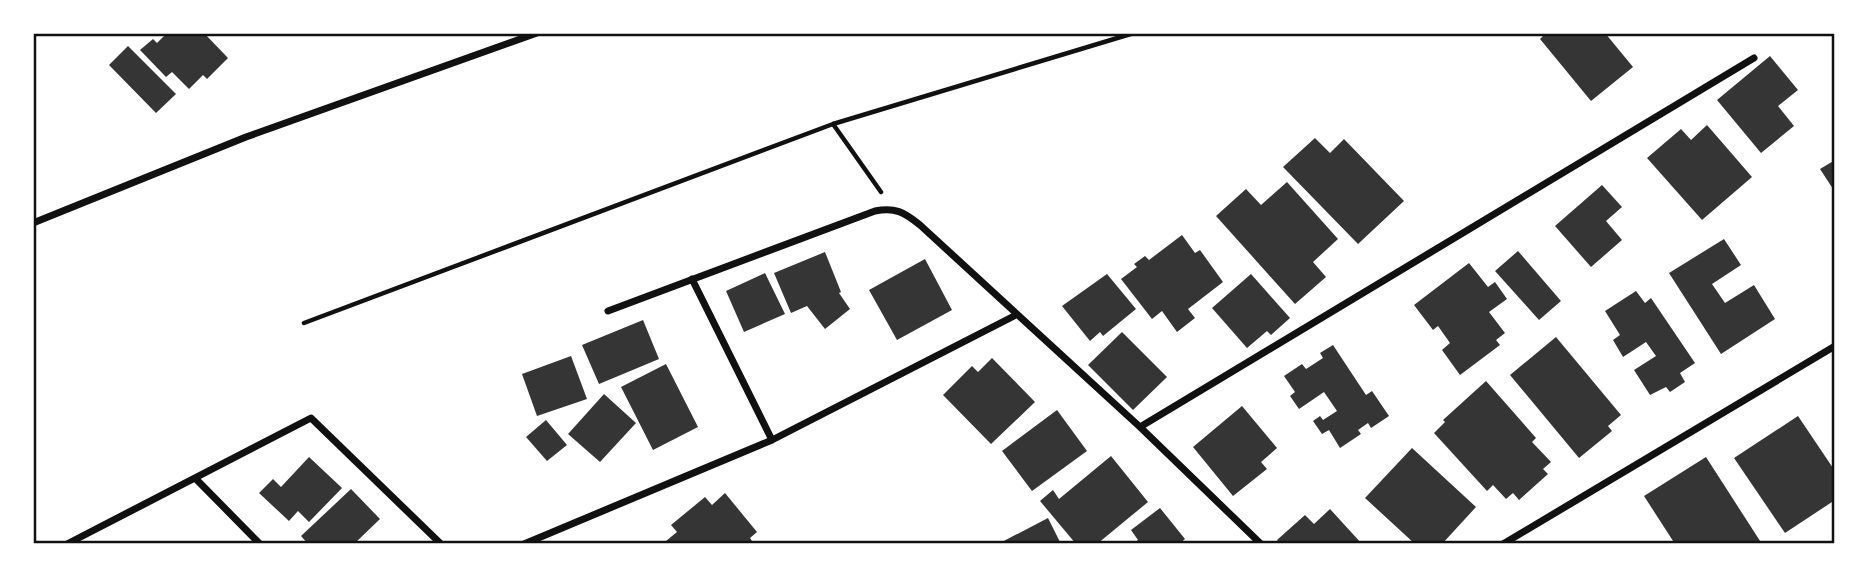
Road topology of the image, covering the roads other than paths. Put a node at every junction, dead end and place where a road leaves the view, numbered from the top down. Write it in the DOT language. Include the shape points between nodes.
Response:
graph roads {
  1 [pos="537,33"];
  2 [pos="1754,58"];
  3 [pos="33,223"];
  4 [pos="692,279"];
  5 [pos="608,311"];
  6 [pos="1016,314"];
  7 [pos="1835,346"];
  8 [pos="1140,427"];
  9 [pos="772,440"];
  10 [pos="195,478"];
  11 [pos="1257,543"];
  12 [pos="67,544"];
  13 [pos="260,544"];
  14 [pos="441,544"];
  15 [pos="524,544"];
  16 [pos="1503,544"];
  1 -- 3 [label="street" via="246,137"];
  2 -- 8 [label="street"];
  4 -- 5 [label="street"];
  4 -- 6 [label="street" via="888,209 906,213"];
  4 -- 9 [label="street"];
  6 -- 8 [label="street"];
  6 -- 9 [label="street"];
  7 -- 16 [label="street"];
  8 -- 11 [label="street"];
  9 -- 15 [label="street"];
  10 -- 12 [label="street"];
  10 -- 13 [label="street"];
  10 -- 14 [label="street" via="312,418"];
}
